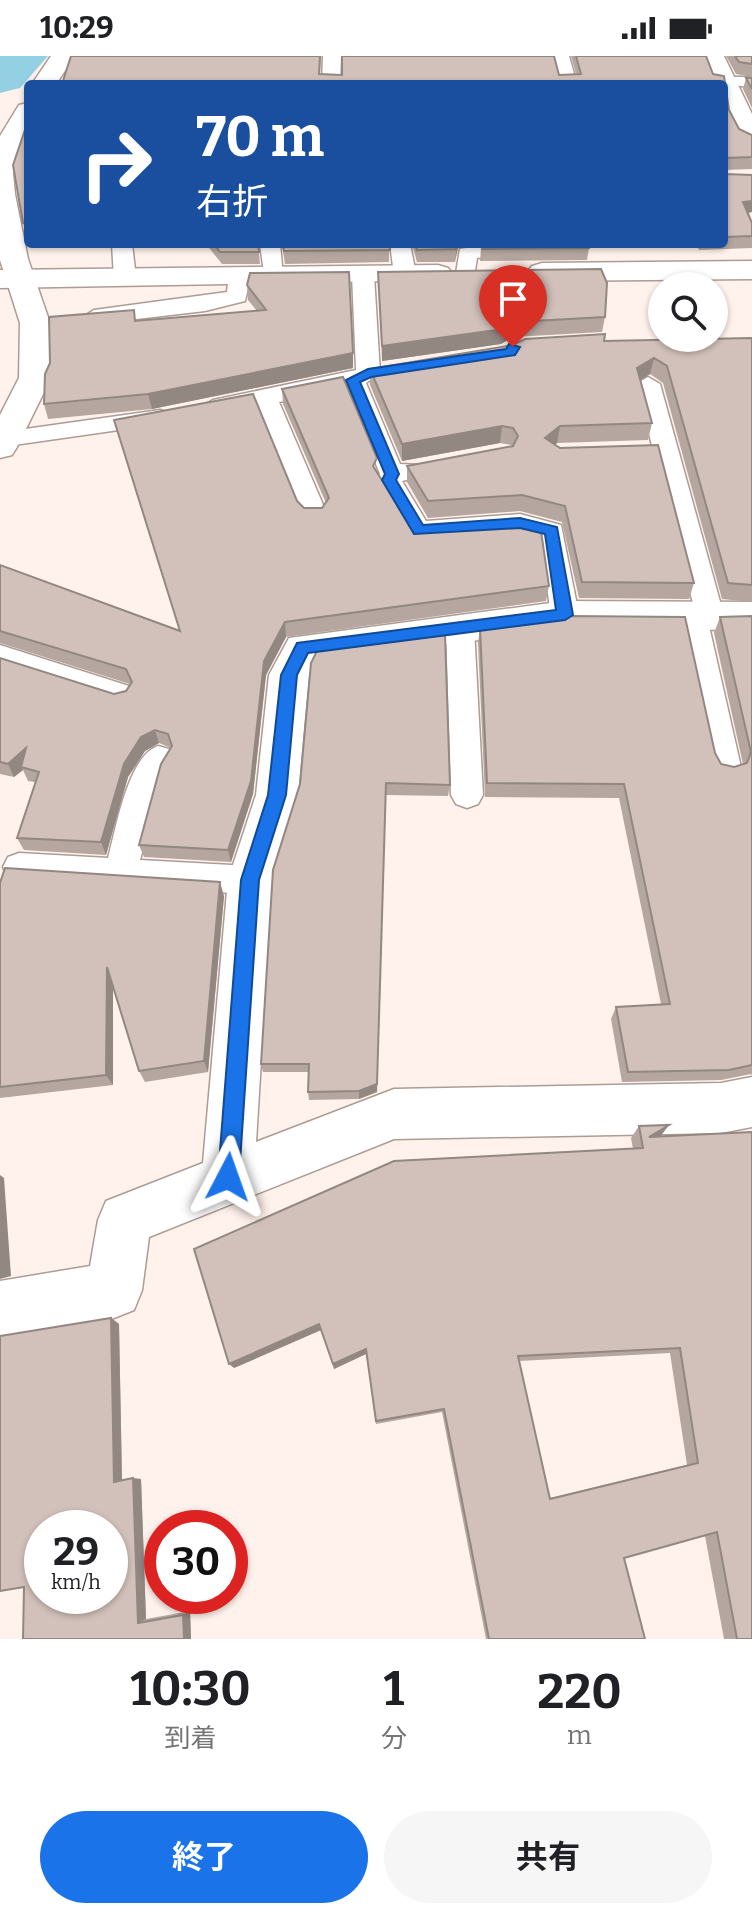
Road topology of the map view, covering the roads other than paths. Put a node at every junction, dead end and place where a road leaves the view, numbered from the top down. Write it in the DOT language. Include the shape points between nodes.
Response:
graph roads {
  1 [pos="63,56"];
  2 [pos="332,56"];
  3 [pos="560,56"];
  4 [pos="712,56"];
  5 [pos="47,80"];
  6 [pos="331,80"];
  7 [pos="567,80"];
  8 [pos="725,80"];
  9 [pos="728,82"];
  10 [pos="752,82"];
  11 [pos="728,86"];
  12 [pos="24,117"];
  13 [pos="752,140"];
  14 [pos="122,248"];
  15 [pos="270,248"];
  16 [pos="401,248"];
  17 [pos="507,248"];
  18 [pos="752,270"];
  19 [pos="467,273"];
  20 [pos="405,274"];
  21 [pos="363,275"];
  22 [pos="240,276"];
  23 [pos="272,276"];
  24 [pos="125,278"];
  25 [pos="10,279"];
  26 [pos="50,321"];
  27 [pos="370,374"];
  28 [pos="648,384"];
  29 [pos="265,397"];
  30 [pos="2,444"];
  31 [pos="439,466"];
  32 [pos="392,474"];
  33 [pos="314,514"];
  34 [pos="565,615"];
  35 [pos="701,616"];
  36 [pos="752,616"];
  37 [pos="460,628"];
  38 [pos="0,656"];
  39 [pos="119,694"];
  40 [pos="158,758"];
  41 [pos="726,767"];
  42 [pos="467,795"];
  43 [pos="19,867"];
  44 [pos="120,872"];
  45 [pos="250,880"];
  46 [pos="752,1102"];
  47 [pos="228,1177"];
  48 [pos="0,1309"];
  1 -- 5 [label="street"];
  2 -- 6 [label="lane"];
  3 -- 7 [label="lane"];
  4 -- 8 [label="street"];
  9 -- 10 [label="lane"];
  11 -- 13 [label="street"];
  12 -- 25 [label="street" via="0,173"];
  14 -- 24 [label="lane"];
  15 -- 23 [label="lane"];
  16 -- 20 [label="lane"];
  17 -- 19 [label="lane" via="467,253"];
  18 -- 19 [label="street"];
  19 -- 20 [label="street"];
  20 -- 21 [label="street"];
  21 -- 23 [label="street"];
  21 -- 27 [label="lane"];
  22 -- 23 [label="street"];
  22 -- 24 [label="street"];
  22 -- 26 [label="lane" via="237,296 205,304"];
  24 -- 25 [label="street"];
  25 -- 26 [label="street"];
  26 -- 30 [label="street" via="35,378"];
  27 -- 29 [label="lane"];
  27 -- 32 [label="lane"];
  28 -- 35 [label="lane" via="656,452"];
  29 -- 30 [label="lane"];
  29 -- 33 [label="lane"];
  31 -- 32 [label="lane"];
  32 -- 34 [label="lane" via="389,480 419,531 520,523 552,531"];
  34 -- 35 [label="street"];
  34 -- 37 [label="street"];
  35 -- 36 [label="street"];
  35 -- 41 [label="lane"];
  37 -- 42 [label="lane"];
  37 -- 45 [label="street" via="303,648 289,675 277,795"];
  38 -- 39 [label="lane"];
  40 -- 44 [label="lane" via="148,773"];
  43 -- 44 [label="lane"];
  44 -- 45 [label="lane"];
  45 -- 47 [label="street"];
  46 -- 47 [label="street" via="721,1108 394,1114"];
  47 -- 48 [label="street" via="125,1220 114,1290"];
}
